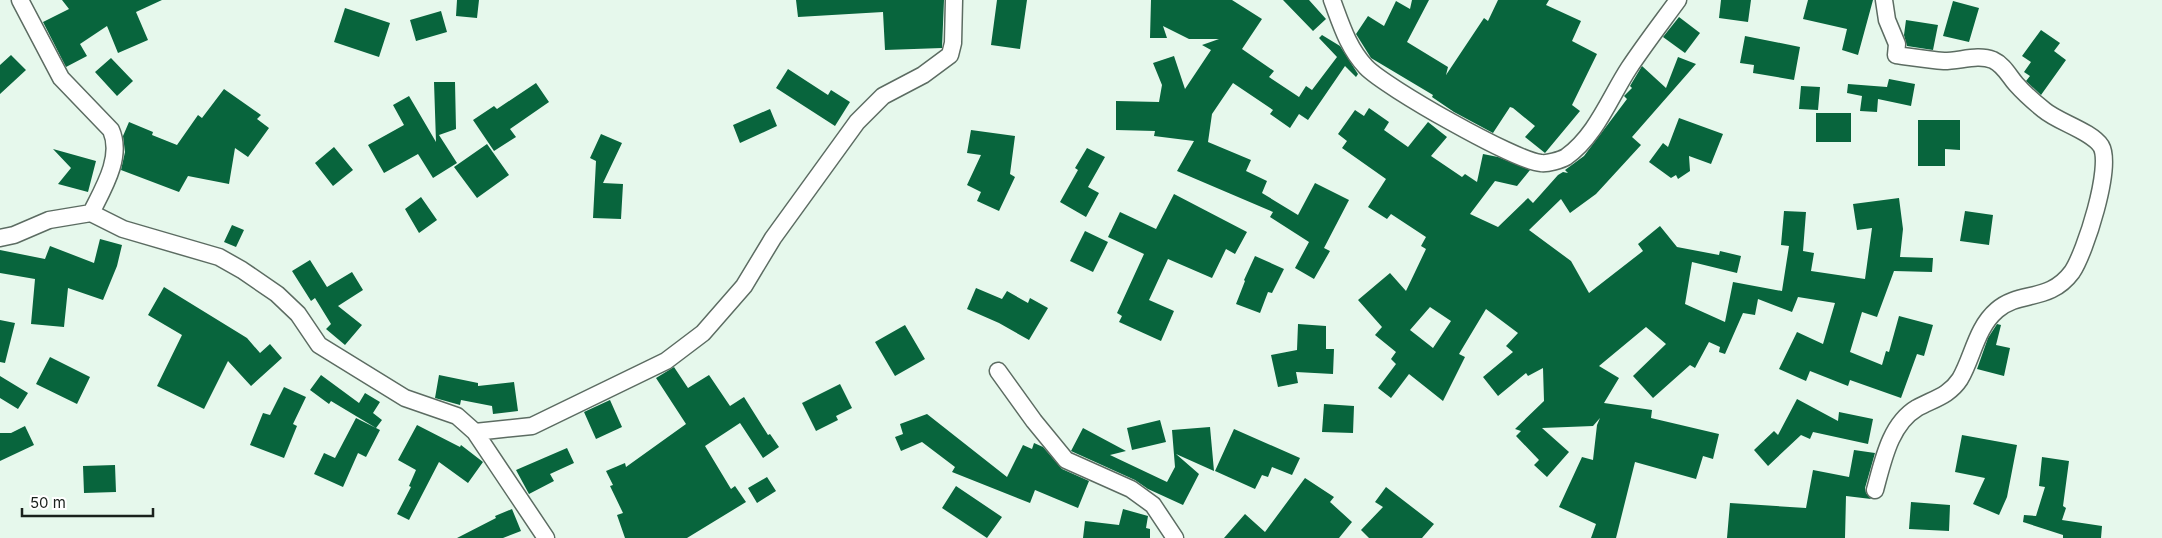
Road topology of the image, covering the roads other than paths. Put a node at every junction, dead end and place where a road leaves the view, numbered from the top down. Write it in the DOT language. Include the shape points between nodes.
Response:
graph roads {
  1 [pos="20,0"];
  2 [pos="954,0"];
  3 [pos="1332,0"];
  4 [pos="1678,0"];
  5 [pos="1884,0"];
  6 [pos="91,213"];
  7 [pos="0,238"];
  8 [pos="998,371"];
  9 [pos="475,432"];
  10 [pos="1875,490"];
  11 [pos="546,538"];
  12 [pos="1175,538"];
  1 -- 6 [label="street" via="61,78 111,130 115,139 106,181"];
  2 -- 9 [label="street" via="950,55 923,75 883,96 857,122 773,238 744,286 702,333 666,361 532,426"];
  3 -- 4 [label="street" via="1350,48 1366,68 1413,100 1480,137 1515,155 1542,164 1565,158 1589,135 1628,69"];
  5 -- 10 [label="street" via="1887,20 1897,44 1896,55 1943,61 1992,60 2002,66 2045,111 2100,145 2105,158 2096,210 2073,271 2059,286 1997,309 1981,329 1959,380 1944,396 1917,408 1901,421 1885,455"];
  6 -- 7 [label="street" via="49,220"];
  6 -- 9 [label="street" via="123,229 219,257 242,270 278,294 298,314 319,345 405,398 457,416"];
  8 -- 12 [label="street" via="1066,460 1131,489 1153,505"];
  9 -- 11 [label="street"];
}
